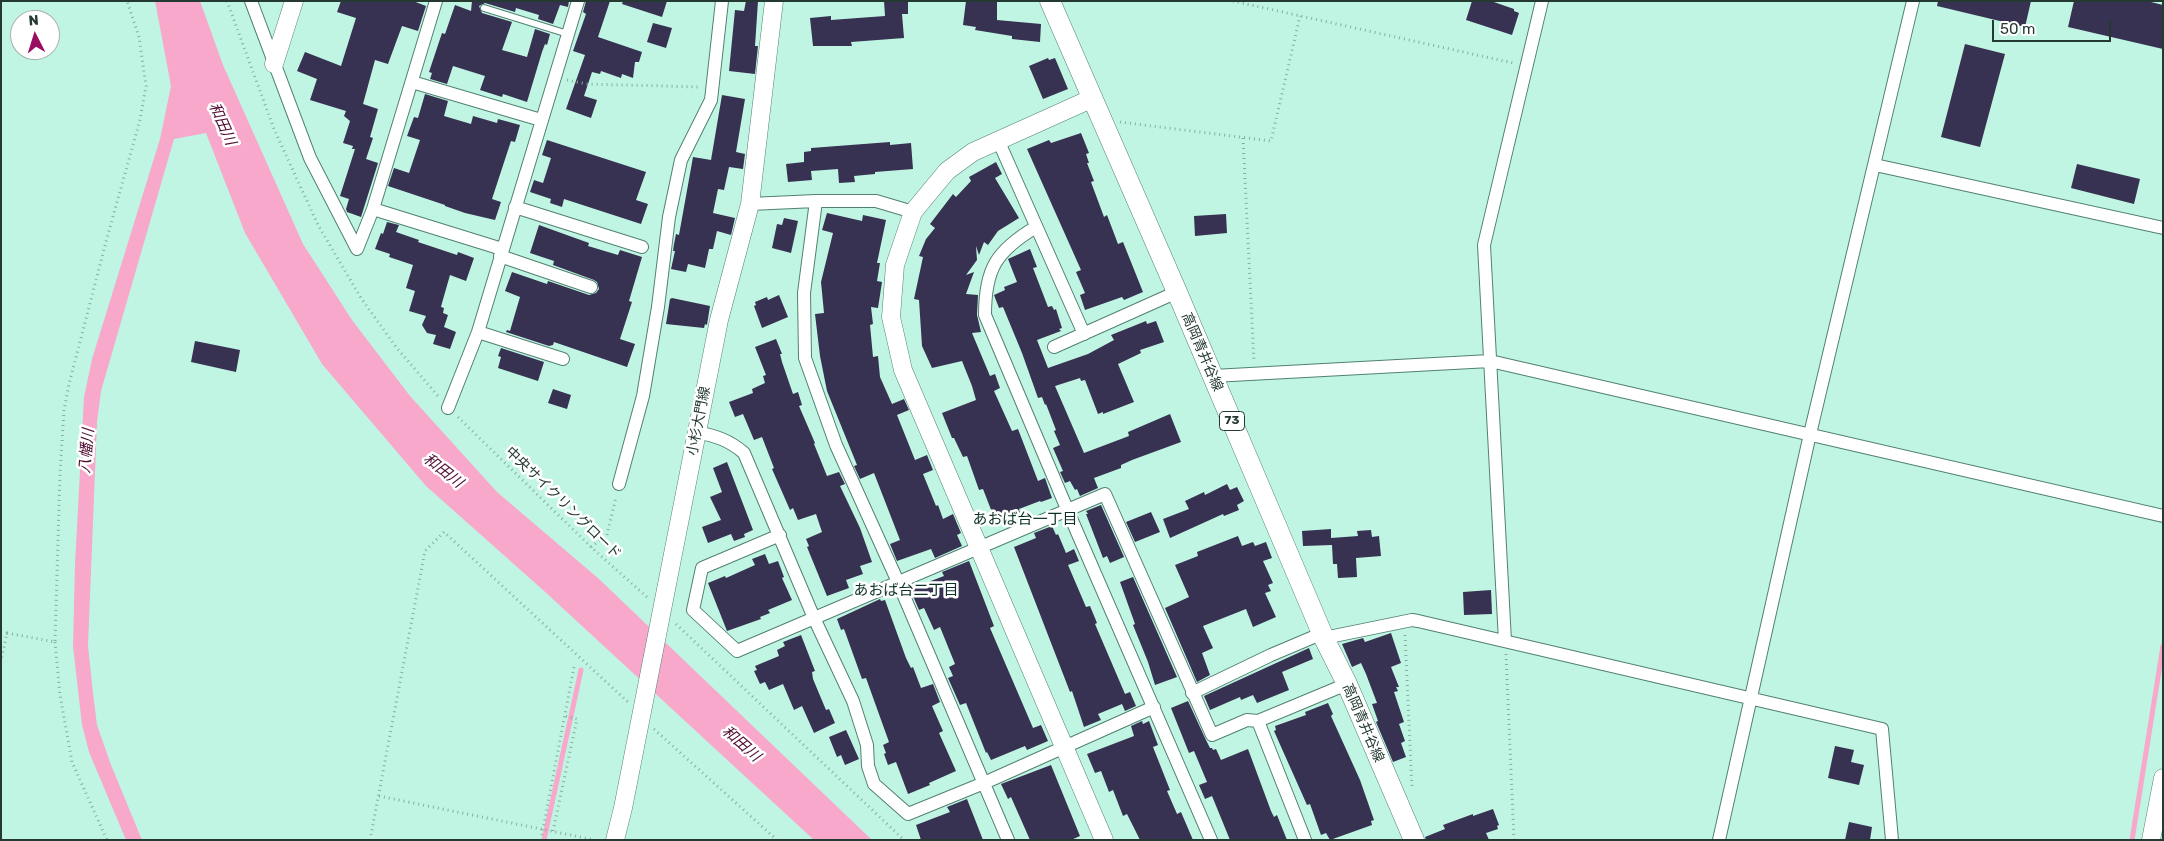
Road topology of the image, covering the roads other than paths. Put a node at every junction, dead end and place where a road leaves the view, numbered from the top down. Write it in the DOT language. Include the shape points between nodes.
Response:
graph roads {
  1 [pos="251,1"];
  2 [pos="294,1"];
  3 [pos="436,1"];
  4 [pos="578,1"];
  5 [pos="722,1"];
  6 [pos="774,1"];
  7 [pos="1050,1"];
  8 [pos="1542,1"];
  9 [pos="1913,1"];
  10 [pos="484,8"];
  11 [pos="568,34"];
  12 [pos="274,64"];
  13 [pos="412,82"];
  14 [pos="1093,98"];
  15 [pos="541,120"];
  16 [pos="998,140"];
  17 [pos="1875,165"];
  18 [pos="816,200"];
  19 [pos="750,204"];
  20 [pos="515,207"];
  21 [pos="373,209"];
  22 [pos="913,212"];
  23 [pos="1036,227"];
  24 [pos="2163,228"];
  25 [pos="642,247"];
  26 [pos="501,253"];
  27 [pos="591,287"];
  28 [pos="1177,292"];
  29 [pos="478,332"];
  30 [pos="1084,334"];
  31 [pos="1054,346"];
  32 [pos="562,359"];
  33 [pos="1490,361"];
  34 [pos="1213,376"];
  35 [pos="448,408"];
  36 [pos="696,432"];
  37 [pos="1810,434"];
  38 [pos="619,484"];
  39 [pos="1067,509"];
  40 [pos="2163,516"];
  41 [pos="780,536"];
  42 [pos="979,547"];
  43 [pos="898,582"];
  44 [pos="814,618"];
  45 [pos="1323,635"];
  46 [pos="1505,641"];
  47 [pos="1347,684"];
  48 [pos="1192,693"];
  49 [pos="1751,699"];
  50 [pos="1154,708"];
  51 [pos="1258,721"];
  52 [pos="1063,747"];
  53 [pos="2163,778"];
  54 [pos="984,783"];
  55 [pos="1409,838"];
  56 [pos="615,840"];
  57 [pos="1008,840"];
  58 [pos="1104,840"];
  59 [pos="1211,840"];
  60 [pos="1305,840"];
  61 [pos="1719,840"];
  62 [pos="1892,840"];
  63 [pos="2151,840"];
  1 -- 12 [label="street"];
  2 -- 12 [label="street"];
  3 -- 13 [label="street"];
  4 -- 11 [label="street"];
  5 -- 38 [label="street" via="711,100 681,160 669,217 644,396"];
  6 -- 19 [label="street, 小杉大門線"];
  7 -- 14 [label="main road, 高岡青井谷線 / 73"];
  8 -- 33 [label="street" via="1484,245"];
  9 -- 17 [label="street"];
  10 -- 11 [label="lane"];
  11 -- 15 [label="street"];
  12 -- 21 [label="street" via="310,158 357,249"];
  13 -- 15 [label="street"];
  13 -- 21 [label="street"];
  14 -- 16 [label="street"];
  14 -- 28 [label="main road, 高岡青井谷線 / 73"];
  15 -- 20 [label="street"];
  16 -- 22 [label="street" via="972,152 947,171"];
  16 -- 23 [label="street"];
  17 -- 24 [label="street"];
  17 -- 37 [label="street"];
  18 -- 19 [label="street"];
  18 -- 22 [label="street" via="876,201"];
  18 -- 43 [label="street" via="804,293 805,358 836,445"];
  19 -- 36 [label="street, 小杉大門線" via="718,320"];
  20 -- 25 [label="street"];
  20 -- 26 [label="street"];
  21 -- 26 [label="street"];
  22 -- 42 [label="street" via="895,265 891,317 903,370"];
  23 -- 30 [label="street"];
  23 -- 39 [label="street" via="1019,237 995,261 985,289 986,315"];
  26 -- 27 [label="street"];
  26 -- 29 [label="street"];
  28 -- 30 [label="street"];
  28 -- 34 [label="main road, 高岡青井谷線 / 73"];
  29 -- 32 [label="street"];
  29 -- 35 [label="street"];
  30 -- 31 [label="street"];
  33 -- 34 [label="street"];
  33 -- 37 [label="street"];
  33 -- 46 [label="street"];
  34 -- 45 [label="main road, 高岡青井谷線 / 73"];
  36 -- 41 [label="street" via="731,442 744,453"];
  36 -- 56 [label="street, 小杉大門線"];
  37 -- 40 [label="street"];
  37 -- 49 [label="street"];
  39 -- 42 [label="street"];
  39 -- 48 [label="street" via="1105,494"];
  39 -- 50 [label="street"];
  41 -- 44 [label="street"];
  41 -- 44 [label="street" via="702,568 693,610 738,651"];
  42 -- 43 [label="street"];
  42 -- 52 [label="street"];
  43 -- 44 [label="street"];
  43 -- 54 [label="street"];
  44 -- 54 [label="street" via="853,701 867,746 868,766 874,784 908,814"];
  45 -- 46 [label="street" via="1418,621"];
  45 -- 47 [label="main road, 高岡青井谷線 / 73"];
  45 -- 48 [label="street" via="1271,655"];
  46 -- 49 [label="street"];
  47 -- 51 [label="street"];
  47 -- 55 [label="main road, 高岡青井谷線 / 73"];
  48 -- 51 [label="street" via="1212,735 1247,720"];
  49 -- 61 [label="street"];
  49 -- 62 [label="street" via="1882,730"];
  50 -- 52 [label="street"];
  50 -- 59 [label="street"];
  51 -- 60 [label="street"];
  52 -- 54 [label="street"];
  52 -- 58 [label="street"];
  53 -- 63 [label="street"];
  54 -- 57 [label="street"];
}
